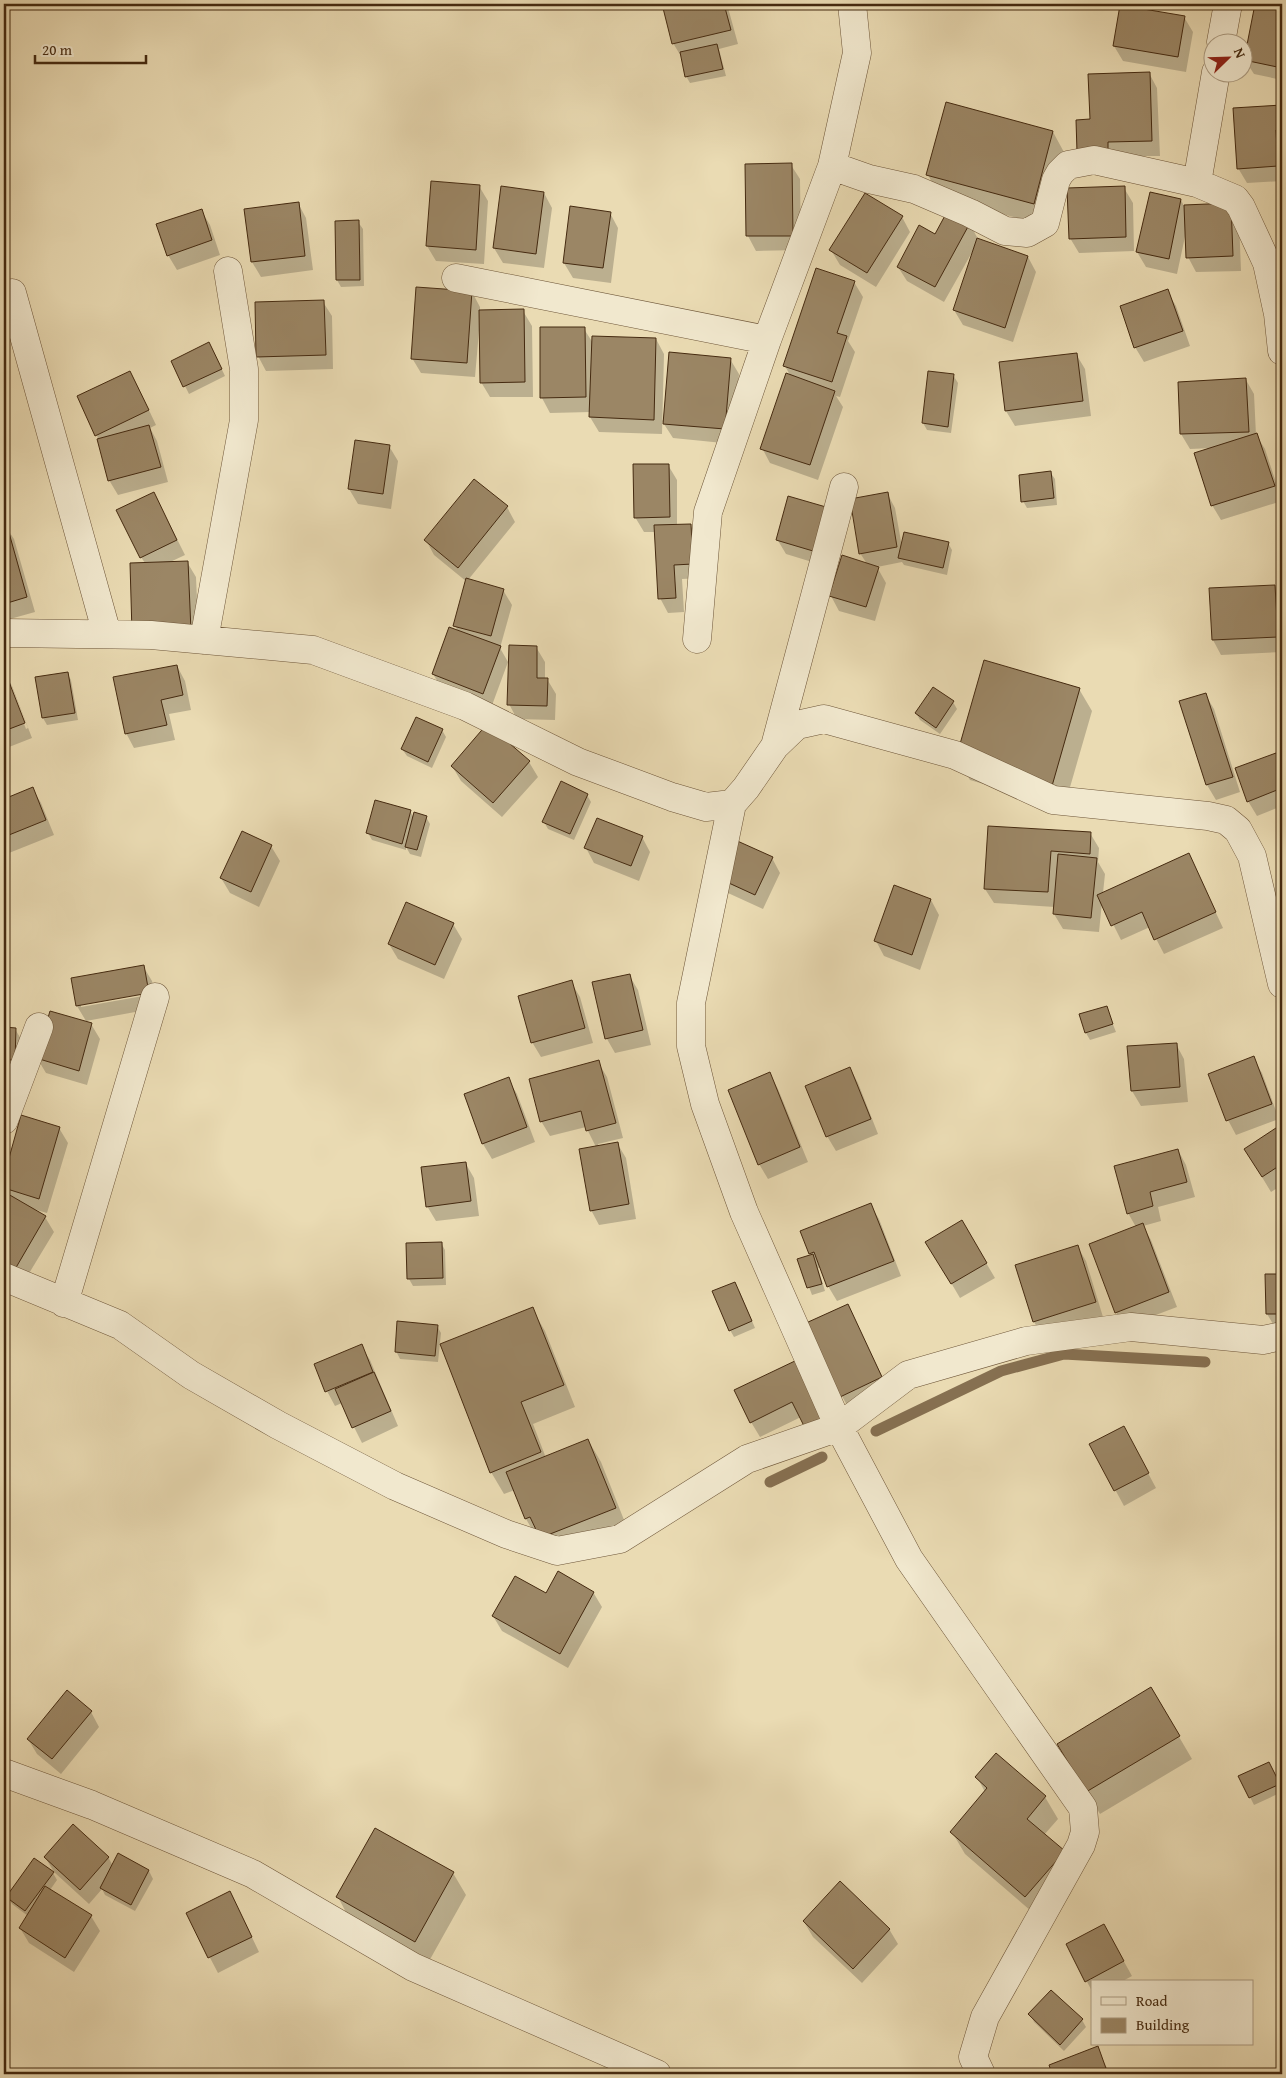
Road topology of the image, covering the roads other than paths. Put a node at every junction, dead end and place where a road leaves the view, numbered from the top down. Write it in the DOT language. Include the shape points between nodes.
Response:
graph roads {
  1 [pos="852,4"];
  2 [pos="1228,4"];
  3 [pos="1223,32"];
  4 [pos="1214,82"];
  5 [pos="832,166"];
  6 [pos="1197,183"];
  7 [pos="228,271"];
  8 [pos="456,278"];
  9 [pos="12,294"];
  10 [pos="767,340"];
  11 [pos="1282,351"];
  12 [pos="844,487"];
  13 [pos="4,633"];
  14 [pos="107,634"];
  15 [pos="697,639"];
  16 [pos="204,640"];
  17 [pos="775,746"];
  18 [pos="732,804"];
  19 [pos="1282,984"];
  20 [pos="155,997"];
  21 [pos="39,1028"];
  22 [pos="4,1120"];
  23 [pos="4,1277"];
  24 [pos="64,1303"];
  25 [pos="1282,1336"];
  26 [pos="839,1427"];
  27 [pos="4,1773"];
  28 [pos="657,2074"];
  29 [pos="981,2074"];
  1 -- 5 [label="street" via="857,53"];
  2 -- 3 [label="street"];
  4 -- 6 [label="street"];
  5 -- 6 [label="street" via="869,179 914,189 1005,231 1027,233 1044,223 1056,180 1068,165 1094,160"];
  5 -- 10 [label="street"];
  6 -- 11 [label="street" via="1235,199 1241,207 1267,263"];
  7 -- 16 [label="street" via="244,369 244,420"];
  8 -- 10 [label="street"];
  9 -- 14 [label="street"];
  10 -- 15 [label="street" via="708,512"];
  12 -- 17 [label="street"];
  13 -- 14 [label="street"];
  14 -- 16 [label="street"];
  16 -- 18 [label="street" via="314,650 465,706 578,762 672,797 706,807"];
  17 -- 18 [label="street"];
  17 -- 19 [label="street" via="797,725 824,719 955,755 1053,800 1226,820 1238,830 1252,856"];
  18 -- 26 [label="street" via="691,1003 691,1046 705,1104 744,1212"];
  20 -- 24 [label="street"];
  21 -- 22 [label="street"];
  23 -- 24 [label="street"];
  24 -- 26 [label="street" via="120,1325 191,1374 278,1425 395,1486 506,1534 557,1551 620,1539 747,1459"];
  25 -- 26 [label="street" via="1263,1340 1131,1327 1026,1341 908,1375"];
  26 -- 29 [label="street" via="909,1559 1083,1808 1085,1832 1076,1858 985,2017 973,2057"];
  27 -- 28 [label="street" via="92,1805 253,1874 413,1968"];
}
